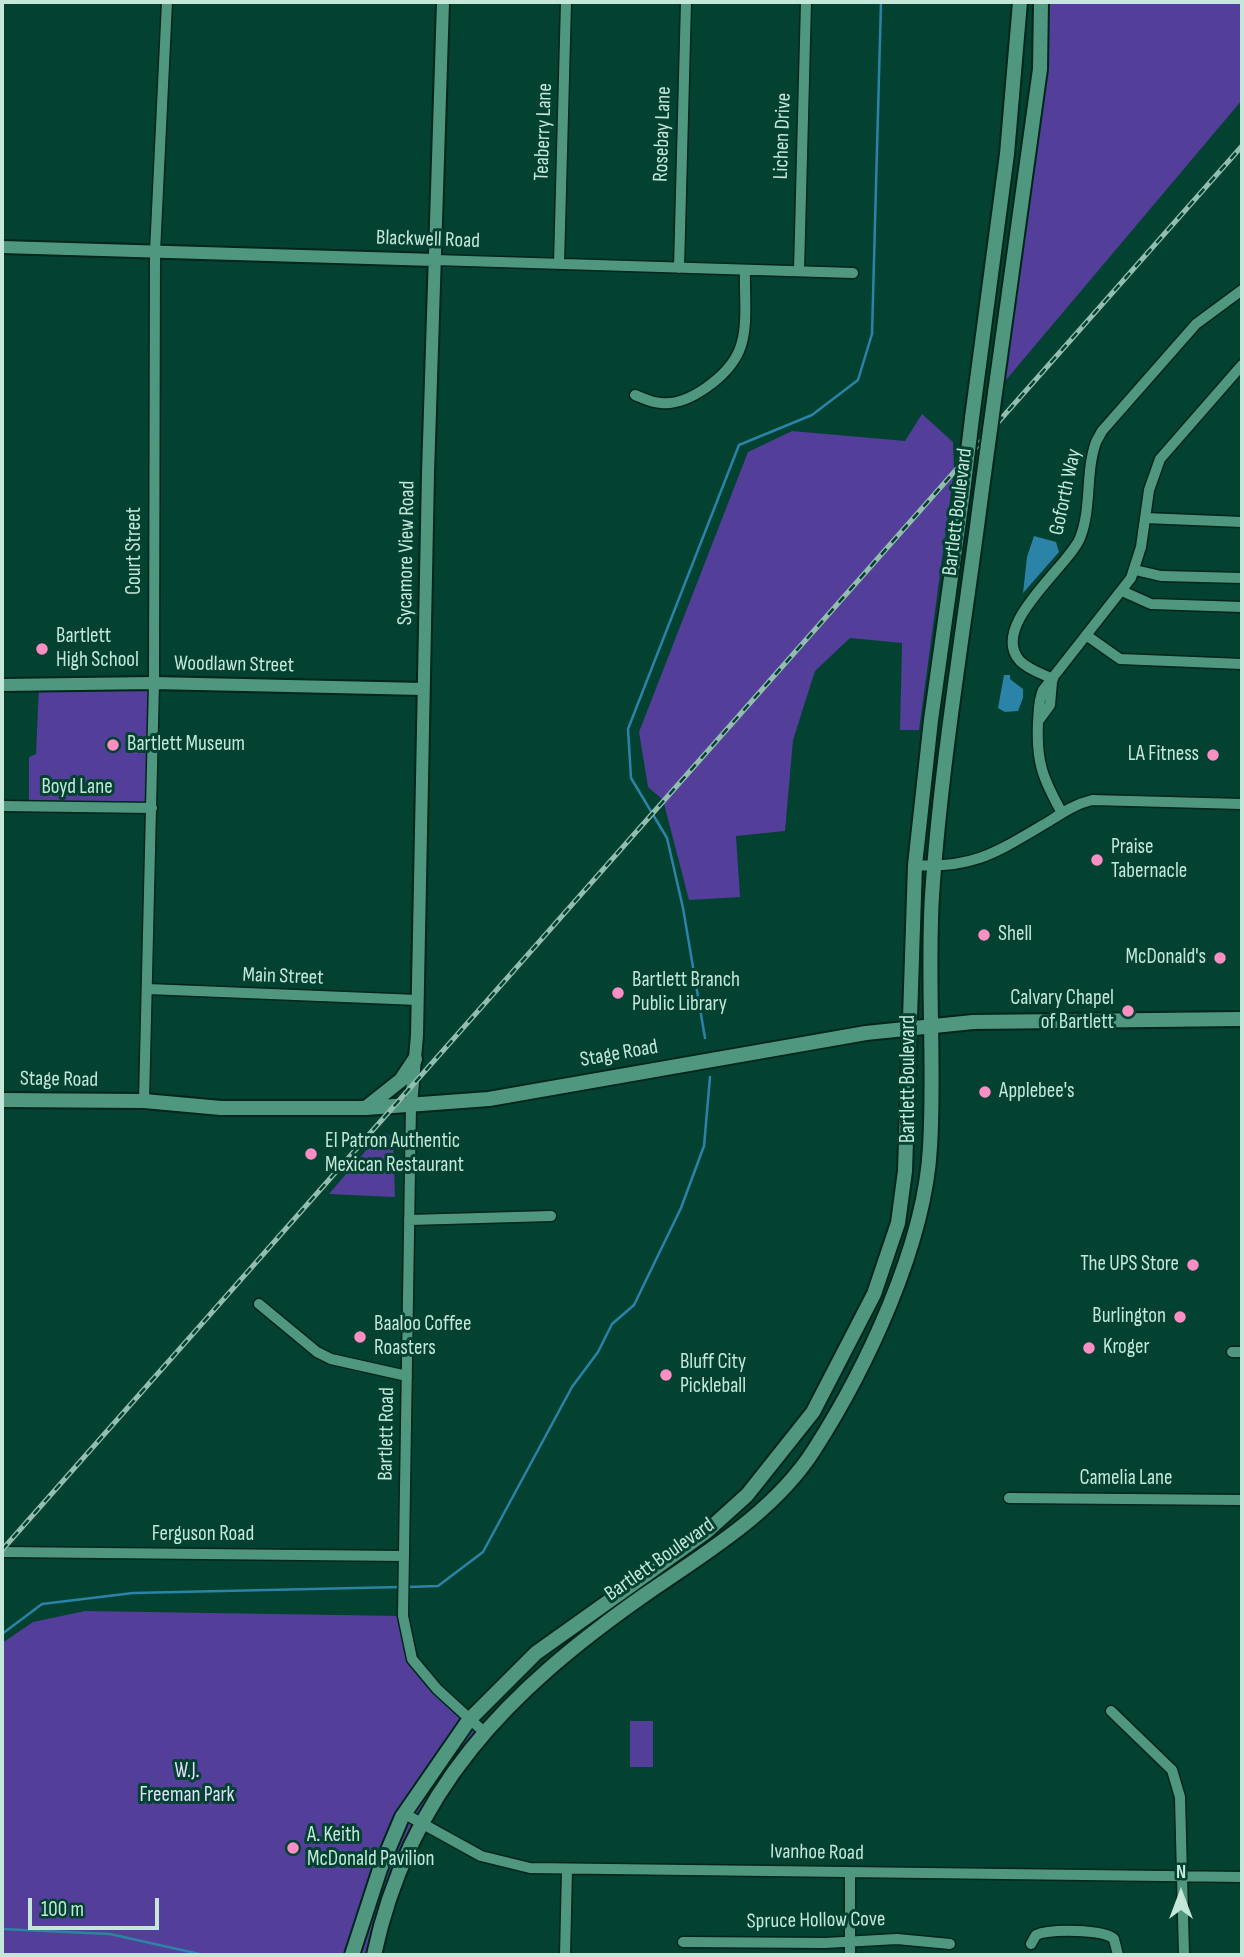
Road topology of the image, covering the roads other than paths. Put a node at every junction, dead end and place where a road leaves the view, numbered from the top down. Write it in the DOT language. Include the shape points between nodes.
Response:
graph roads {
  1 [pos="167,2"];
  2 [pos="443,2"];
  3 [pos="566,2"];
  4 [pos="686,2"];
  5 [pos="806,2"];
  6 [pos="1020,2"];
  7 [pos="1041,2"];
  8 [pos="2,247"];
  9 [pos="155,252"];
  10 [pos="435,260"];
  11 [pos="559,264"];
  12 [pos="679,268"];
  13 [pos="745,270"];
  14 [pos="799,271"];
  15 [pos="853,273"];
  16 [pos="1242,290"];
  17 [pos="1242,365"];
  18 [pos="635,396"];
  19 [pos="1145,518"];
  20 [pos="1242,522"];
  21 [pos="1135,570"];
  22 [pos="1242,578"];
  23 [pos="1122,591"];
  24 [pos="1242,607"];
  25 [pos="1086,635"];
  26 [pos="1242,664"];
  27 [pos="1053,681"];
  28 [pos="154,683"];
  29 [pos="2,685"];
  30 [pos="423,689"];
  31 [pos="1242,804"];
  32 [pos="2,806"];
  33 [pos="152,808"];
  34 [pos="1062,813"];
  35 [pos="915,865"];
  36 [pos="935,866"];
  37 [pos="148,989"];
  38 [pos="418,1000"];
  39 [pos="1242,1018"];
  40 [pos="930,1027"];
  41 [pos="909,1028"];
  42 [pos="415,1059"];
  43 [pos="2,1100"];
  44 [pos="144,1101"];
  45 [pos="411,1105"];
  46 [pos="366,1108"];
  47 [pos="551,1216"];
  48 [pos="409,1220"];
  49 [pos="259,1304"];
  50 [pos="407,1376"];
  51 [pos="1010,1498"];
  52 [pos="1242,1500"];
  53 [pos="2,1552"];
  54 [pos="404,1556"];
  55 [pos="674,1556"];
  56 [pos="685,1570"];
  57 [pos="536,1653"];
  58 [pos="551,1665"];
  59 [pos="1111,1711"];
  60 [pos="469,1720"];
  61 [pos="484,1732"];
  62 [pos="405,1814"];
  63 [pos="421,1822"];
  64 [pos="567,1870"];
  65 [pos="850,1872"];
  66 [pos="1183,1877"];
  67 [pos="1242,1877"];
  68 [pos="850,1941"];
  69 [pos="683,1942"];
  70 [pos="950,1944"];
  71 [pos="1031,1944"];
  72 [pos="352,1955"];
  73 [pos="374,1955"];
  74 [pos="565,1955"];
  75 [pos="850,1955"];
  76 [pos="1118,1955"];
  77 [pos="1184,1955"];
  1 -- 9 [label="street, Court Street"];
  2 -- 10 [label="street, Sycamore View Road"];
  3 -- 11 [label="street, Teaberry Lane"];
  4 -- 12 [label="street, Rosebay Lane"];
  5 -- 14 [label="street, Lichen Drive"];
  6 -- 35 [label="main road, Bartlett Boulevard, bridge" via="1007,154"];
  7 -- 36 [label="main road, Bartlett Boulevard, bridge" via="1040,69"];
  8 -- 9 [label="street, Blackwell Road"];
  9 -- 10 [label="street, Blackwell Road"];
  9 -- 28 [label="street, Court Street"];
  10 -- 11 [label="street, Blackwell Road"];
  10 -- 30 [label="street, Sycamore View Road"];
  11 -- 12 [label="street, Blackwell Road"];
  12 -- 13 [label="street, Blackwell Road"];
  13 -- 14 [label="street, Blackwell Road"];
  13 -- 18 [label="street" via="743,335 726,369 687,398 662,404"];
  14 -- 15 [label="street, Blackwell Road"];
  16 -- 27 [label="street, Goforth Way" via="1196,324 1100,435 1092,452 1080,538 1027,605 1015,637 1020,661"];
  17 -- 19 [label="street" via="1160,459"];
  19 -- 20 [label="street"];
  19 -- 21 [label="street"];
  21 -- 22 [label="street" via="1156,576"];
  21 -- 23 [label="street"];
  23 -- 24 [label="street" via="1151,604"];
  23 -- 25 [label="street"];
  25 -- 26 [label="street" via="1120,659"];
  25 -- 27 [label="street"];
  27 -- 34 [label="street" via="1050,705 1039,720 1039,762"];
  28 -- 29 [label="street, Woodlawn Street"];
  28 -- 30 [label="street, Woodlawn Street"];
  28 -- 33 [label="street, Court Street"];
  30 -- 38 [label="street, Sycamore View Road"];
  31 -- 34 [label="street" via="1109,798 1083,802"];
  32 -- 33 [label="street, Boyd Lane"];
  33 -- 37 [label="street, Court Street"];
  34 -- 36 [label="street" via="971,863"];
  35 -- 36 [label="street"];
  35 -- 41 [label="main road, Bartlett Boulevard"];
  36 -- 40 [label="main road, Bartlett Boulevard"];
  37 -- 38 [label="street, Main Street"];
  37 -- 44 [label="street, Court Street"];
  38 -- 42 [label="street, Sycamore View Road"];
  39 -- 40 [label="main road, Stage Road"];
  40 -- 41 [label="main road, Stage Road"];
  40 -- 56 [label="main road, Bartlett Boulevard" via="930,1151 910,1248 892,1300 811,1455 751,1522"];
  41 -- 45 [label="main road, Stage Road" via="827,1037 489,1099"];
  41 -- 55 [label="main road, Bartlett Boulevard" via="905,1171 898,1223 874,1294 813,1412 747,1495"];
  42 -- 45 [label="street, Sycamore View Road"];
  42 -- 46 [label="main road" via="401,1080"];
  43 -- 44 [label="main road, Stage Road"];
  44 -- 46 [label="main road, Stage Road" via="221,1108"];
  45 -- 46 [label="main road, Stage Road"];
  45 -- 48 [label="street, Bartlett Road"];
  47 -- 48 [label="street"];
  48 -- 50 [label="street, Bartlett Road"];
  49 -- 50 [label="street" via="317,1352 335,1361"];
  50 -- 54 [label="street, Bartlett Road"];
  51 -- 52 [label="street, Camelia Lane"];
  53 -- 54 [label="street, Ferguson Road"];
  54 -- 60 [label="street, Bartlett Road" via="403,1616 412,1659"];
  55 -- 56 [label="main road"];
  55 -- 57 [label="main road, Bartlett Boulevard"];
  56 -- 58 [label="main road, Bartlett Boulevard"];
  57 -- 58 [label="main road"];
  57 -- 60 [label="main road, Bartlett Boulevard"];
  58 -- 61 [label="main road, Bartlett Boulevard"];
  59 -- 66 [label="street" via="1172,1769 1180,1797"];
  60 -- 61 [label="street, Bartlett Road"];
  60 -- 62 [label="main road, Bartlett Boulevard"];
  61 -- 63 [label="main road, Bartlett Boulevard"];
  62 -- 63 [label="street, Ivanhoe Road"];
  62 -- 72 [label="main road, Bartlett Boulevard" via="380,1869"];
  63 -- 64 [label="street, Ivanhoe Road" via="496,1862"];
  63 -- 73 [label="main road, Bartlett Boulevard" via="388,1898"];
  64 -- 65 [label="street, Ivanhoe Road"];
  64 -- 74 [label="street"];
  65 -- 66 [label="street, Ivanhoe Road"];
  65 -- 68 [label="street"];
  66 -- 67 [label="street, Ivanhoe Road"];
  66 -- 77 [label="street"];
  68 -- 69 [label="street, Spruce Hollow Cove"];
  68 -- 70 [label="street, Spruce Hollow Cove"];
  68 -- 75 [label="street"];
  71 -- 76 [label="street" via="1036,1935 1046,1932 1102,1933 1114,1939"];
}
